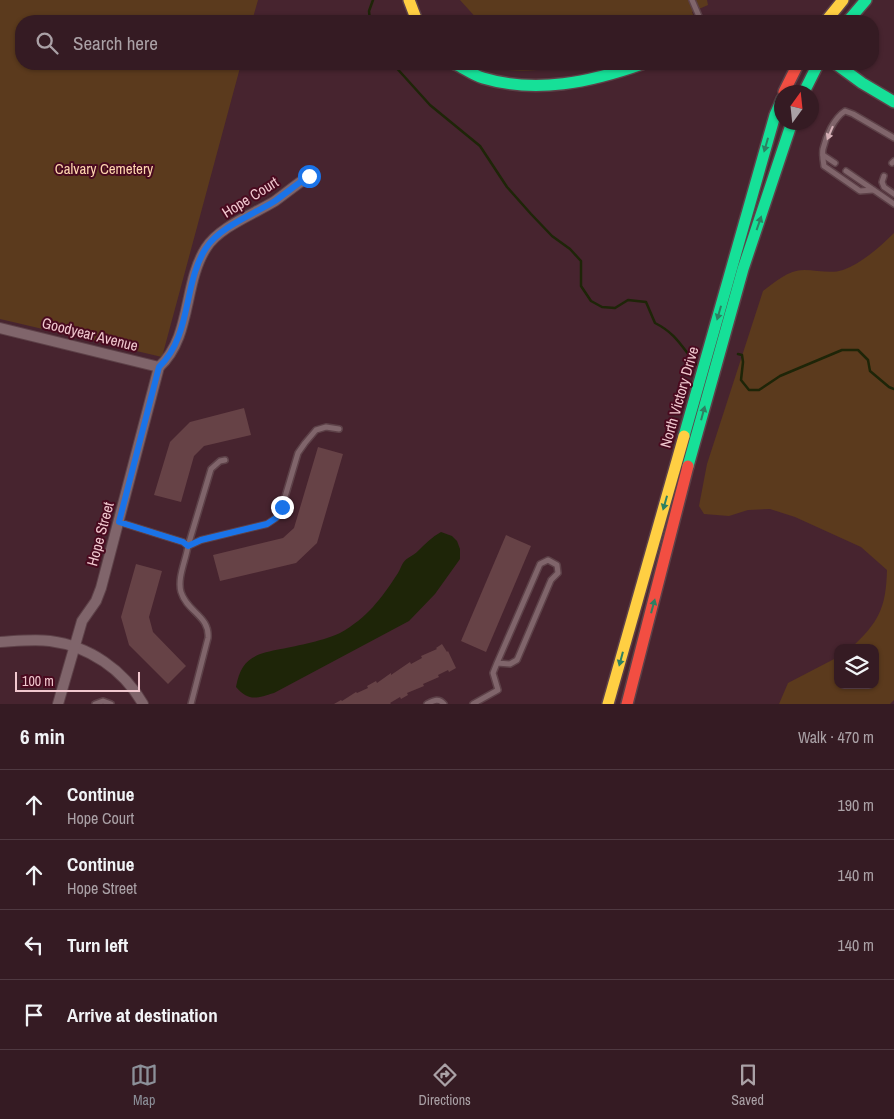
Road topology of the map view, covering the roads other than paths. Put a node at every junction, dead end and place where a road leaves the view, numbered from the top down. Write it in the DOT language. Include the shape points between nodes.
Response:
graph roads {
  1 [pos="409,0"];
  2 [pos="692,0"];
  3 [pos="842,0"];
  4 [pos="866,0"];
  5 [pos="415,15"];
  6 [pos="698,15"];
  7 [pos="831,15"];
  8 [pos="853,15"];
  9 [pos="467,70"];
  10 [pos="626,70"];
  11 [pos="795,70"];
  12 [pos="815,70"];
  13 [pos="844,70"];
  14 [pos="788,85"];
  15 [pos="808,85"];
  16 [pos="894,102"];
  17 [pos="774,119"];
  18 [pos="789,130"];
  19 [pos="894,138"];
  20 [pos="823,155"];
  21 [pos="835,163"];
  22 [pos="846,171"];
  23 [pos="309,176"];
  24 [pos="884,176"];
  25 [pos="873,190"];
  26 [pos="894,194"];
  27 [pos="894,204"];
  28 [pos="737,267"];
  29 [pos="0,328"];
  30 [pos="159,367"];
  31 [pos="338,429"];
  32 [pos="225,460"];
  33 [pos="119,522"];
  34 [pos="188,546"];
  35 [pos="0,642"];
  36 [pos="76,647"];
  37 [pos="497,664"];
  38 [pos="58,704"];
  39 [pos="95,704"];
  40 [pos="111,704"];
  41 [pos="143,704"];
  42 [pos="191,704"];
  43 [pos="427,704"];
  44 [pos="444,704"];
  45 [pos="473,704"];
  46 [pos="608,704"];
  47 [pos="626,704"];
  1 -- 5 [label="main road"];
  2 -- 6 [label="lane"];
  3 -- 7 [label="main road"];
  4 -- 8 [label="main road"];
  9 -- 10 [label="main road" via="480,77 518,86 566,85"];
  11 -- 14 [label="main road"];
  12 -- 15 [label="main road"];
  13 -- 16 [label="main road"];
  17 -- 28 [label="main road, North Victory Drive, one-way"];
  28 -- 18 [label="main road, North Victory Drive, one-way" via="761,218"];
  19 -- 20 [label="lane, one-way" via="845,111 838,115"];
  20 -- 21 [label="lane"];
  20 -- 25 [label="lane" via="824,166 847,183 860,191"];
  22 -- 25 [label="lane"];
  23 -- 30 [label="street, Hope Court" via="215,237 206,248 199,262 179,337 169,357"];
  24 -- 26 [label="lane" via="884,187"];
  25 -- 27 [label="lane"];
  28 -- 46 [label="main road, North Victory Drive, one-way" via="678,456"];
  47 -- 28 [label="main road, North Victory Drive, one-way"];
  29 -- 30 [label="street, Goodyear Avenue"];
  30 -- 33 [label="street, Hope Street"];
  31 -- 34 [label="lane" via="326,427 316,430 298,453 276,518 267,524"];
  32 -- 34 [label="lane" via="210,469"];
  33 -- 34 [label="lane"];
  33 -- 36 [label="street, Hope Street" via="96,601 82,621"];
  34 -- 42 [label="lane" via="180,585 182,594 208,629"];
  35 -- 36 [label="street" via="50,641"];
  36 -- 38 [label="street, Hope Street"];
  36 -- 41 [label="street" via="97,656 119,673"];
  37 -- 37 [label="lane" via="540,564 548,560 557,565 558,573 516,660 510,664"];
  37 -- 45 [label="lane" via="493,673 498,690"];
  39 -- 40 [label="lane" via="103,701"];
  43 -- 44 [label="lane" via="435,700"];
}
